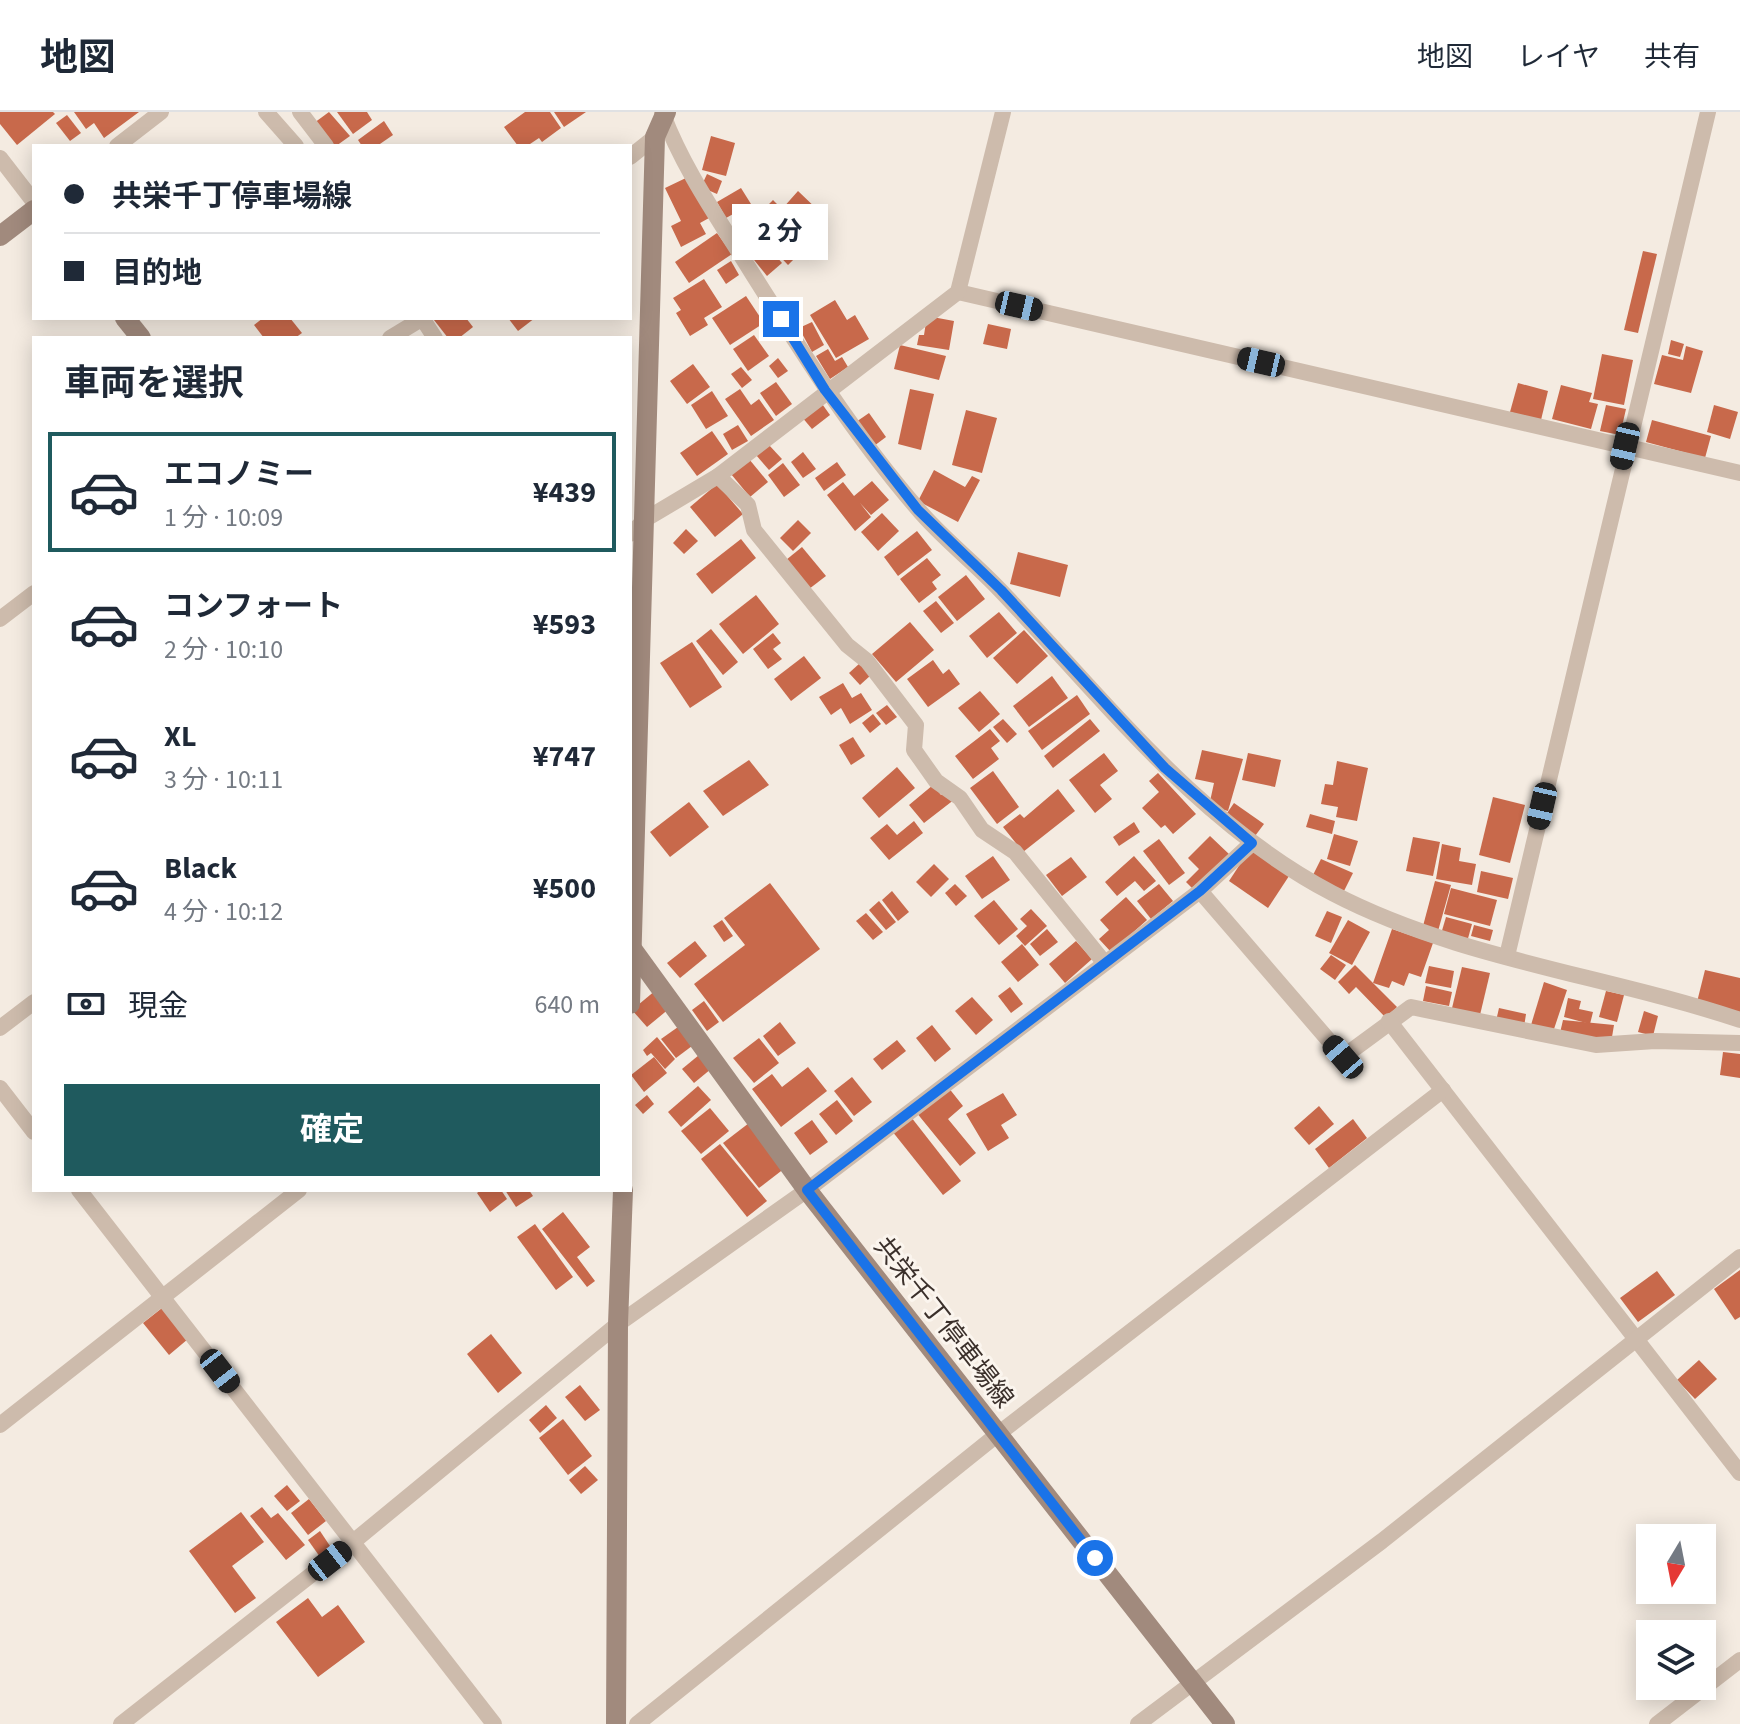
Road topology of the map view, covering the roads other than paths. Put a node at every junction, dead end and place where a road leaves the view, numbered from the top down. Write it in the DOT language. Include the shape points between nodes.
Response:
graph roads {
  1 [pos="161,112"];
  2 [pos="266,112"];
  3 [pos="300,112"];
  4 [pos="1003,112"];
  5 [pos="1708,112"];
  6 [pos="662,120"];
  7 [pos="120,144"];
  8 [pos="294,144"];
  9 [pos="324,144"];
  10 [pos="632,155"];
  11 [pos="0,158"];
  12 [pos="32,199"];
  13 [pos="32,212"];
  14 [pos="0,236"];
  15 [pos="958,292"];
  16 [pos="127,320"];
  17 [pos="420,320"];
  18 [pos="139,336"];
  19 [pos="393,336"];
  20 [pos="825,390"];
  21 [pos="1625,446"];
  22 [pos="1740,473"];
  23 [pos="718,476"];
  24 [pos="646,519"];
  25 [pos="632,532"];
  26 [pos="32,595"];
  27 [pos="0,619"];
  28 [pos="1252,843"];
  29 [pos="1200,891"];
  30 [pos="632,918"];
  31 [pos="632,948"];
  32 [pos="1507,956"];
  33 [pos="1103,961"];
  34 [pos="32,1004"];
  35 [pos="1740,1020"];
  36 [pos="1389,1021"];
  37 [pos="0,1028"];
  38 [pos="1740,1043"];
  39 [pos="0,1088"];
  40 [pos="1443,1090"];
  41 [pos="32,1129"];
  42 [pos="807,1190"];
  43 [pos="81,1192"];
  44 [pos="296,1192"];
  45 [pos="623,1192"];
  46 [pos="1740,1257"];
  47 [pos="163,1298"];
  48 [pos="618,1324"];
  49 [pos="1636,1338"];
  50 [pos="0,1425"];
  51 [pos="998,1434"];
  52 [pos="1740,1473"];
  53 [pos="353,1542"];
  54 [pos="1740,1660"];
  55 [pos="1192,1682"];
  56 [pos="121,1724"];
  57 [pos="494,1724"];
  58 [pos="616,1724"];
  59 [pos="637,1724"];
  60 [pos="1138,1724"];
  61 [pos="1225,1724"];
  62 [pos="1657,1724"];
  1 -- 7 [label="street"];
  2 -- 8 [label="street"];
  3 -- 9 [label="street"];
  4 -- 15 [label="street"];
  5 -- 21 [label="street"];
  6 -- 10 [label="street"];
  6 -- 20 [label="street"];
  6 -- 24 [label="street"];
  11 -- 12 [label="street"];
  13 -- 14 [label="street"];
  15 -- 20 [label="street"];
  15 -- 21 [label="street"];
  16 -- 18 [label="street"];
  17 -- 19 [label="street"];
  20 -- 23 [label="street"];
  20 -- 28 [label="street" via="918,510 1001,590 1165,768"];
  21 -- 22 [label="street"];
  21 -- 32 [label="street"];
  23 -- 24 [label="street"];
  23 -- 33 [label="street" via="748,505 754,530 903,706 916,725 914,750 936,781 960,798 982,830 1015,852"];
  24 -- 25 [label="street"];
  24 -- 30 [label="street"];
  26 -- 27 [label="street"];
  28 -- 29 [label="street"];
  28 -- 32 [label="street" via="1331,892 1401,924"];
  29 -- 33 [label="street"];
  29 -- 36 [label="street" via="1343,1057"];
  31 -- 42 [label="street, 共栄千丁停車場線"];
  32 -- 35 [label="street"];
  33 -- 42 [label="street"];
  34 -- 37 [label="street"];
  36 -- 38 [label="street" via="1411,1007 1596,1045"];
  36 -- 40 [label="street"];
  39 -- 41 [label="street"];
  40 -- 49 [label="street"];
  40 -- 51 [label="street"];
  42 -- 48 [label="street"];
  42 -- 51 [label="street, 共栄千丁停車場線"];
  43 -- 47 [label="street"];
  44 -- 47 [label="street"];
  45 -- 48 [label="street"];
  46 -- 49 [label="street"];
  47 -- 50 [label="street"];
  47 -- 53 [label="street"];
  48 -- 53 [label="street"];
  48 -- 58 [label="street"];
  49 -- 52 [label="street"];
  49 -- 55 [label="street" via="1382,1541"];
  51 -- 55 [label="street, 共栄千丁停車場線"];
  51 -- 59 [label="street"];
  53 -- 56 [label="street"];
  53 -- 57 [label="street"];
  54 -- 62 [label="street"];
  55 -- 60 [label="street"];
  55 -- 61 [label="street, 共栄千丁停車場線"];
}
